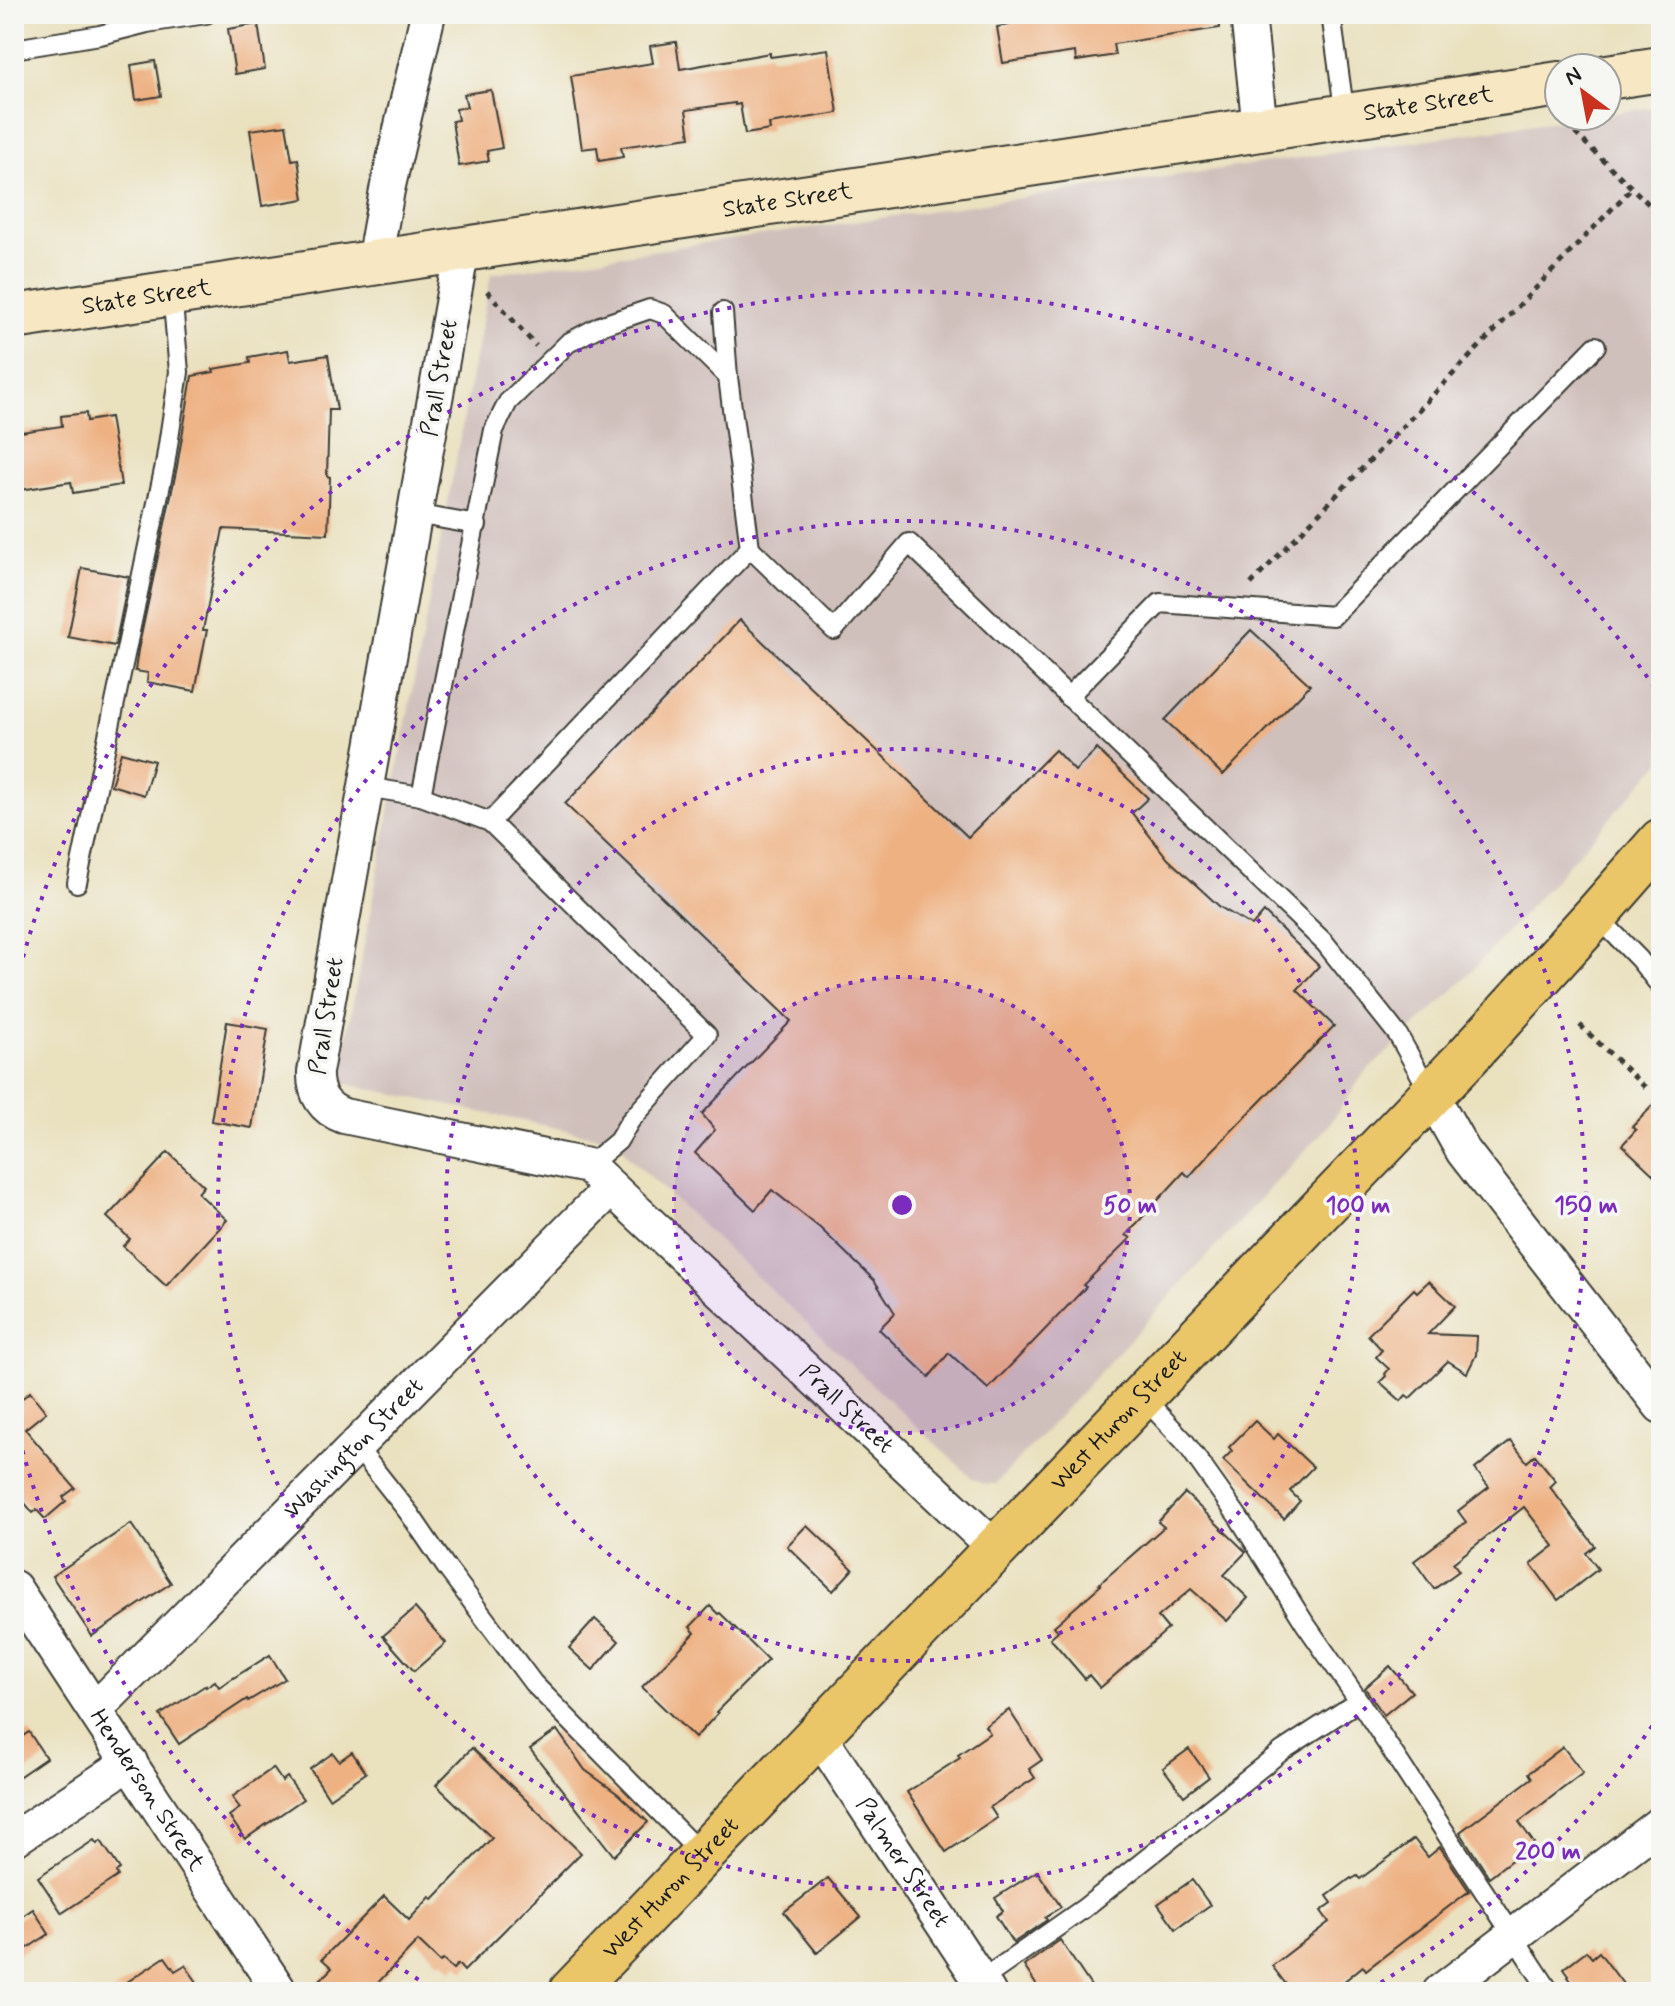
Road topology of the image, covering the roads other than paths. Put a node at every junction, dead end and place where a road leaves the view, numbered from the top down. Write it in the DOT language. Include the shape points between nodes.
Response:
graph roads {
  1 [pos="206,14"];
  2 [pos="428,14"];
  3 [pos="1331,14"];
  4 [pos="1252,15"];
  5 [pos="148,19"];
  6 [pos="14,49"];
  7 [pos="1661,69"];
  8 [pos="1623,75"];
  9 [pos="1543,86"];
  10 [pos="1345,116"];
  11 [pos="1260,129"];
  12 [pos="462,248"];
  13 [pos="374,262"];
  14 [pos="172,292"];
  15 [pos="723,312"];
  16 [pos="14,317"];
  17 [pos="1596,346"];
  18 [pos="728,377"];
  19 [pos="415,514"];
  20 [pos="477,525"];
  21 [pos="750,548"];
  22 [pos="1068,697"];
  23 [pos="366,787"];
  24 [pos="421,796"];
  25 [pos="490,822"];
  26 [pos="1661,841"];
  27 [pos="77,883"];
  28 [pos="1596,915"];
  29 [pos="1661,987"];
  30 [pos="1431,1094"];
  31 [pos="600,1177"];
  32 [pos="1142,1396"];
  33 [pos="1661,1406"];
  34 [pos="356,1446"];
  35 [pos="996,1549"];
  36 [pos="14,1588"];
  37 [pos="1359,1701"];
  38 [pos="95,1710"];
  39 [pos="818,1734"];
  40 [pos="130,1762"];
  41 [pos="1661,1823"];
  42 [pos="14,1839"];
  43 [pos="702,1855"];
  44 [pos="1515,1936"];
  45 [pos="984,1986"];
  46 [pos="280,1992"];
  47 [pos="571,1992"];
  48 [pos="1440,1992"];
  49 [pos="1550,1992"];
  1 -- 5 [label="lane"];
  2 -- 13 [label="street"];
  3 -- 10 [label="lane"];
  4 -- 11 [label="street"];
  5 -- 6 [label="lane" via="100,35"];
  7 -- 8 [label="main road"];
  9 -- 10 [label="main road, State Street"];
  10 -- 11 [label="main road, State Street"];
  11 -- 12 [label="main road, State Street"];
  12 -- 13 [label="main road, State Street"];
  12 -- 19 [label="street, Prall Street"];
  13 -- 14 [label="main road, State Street"];
  14 -- 16 [label="main road, State Street"];
  14 -- 27 [label="lane" via="179,372 165,465"];
  15 -- 18 [label="lane"];
  17 -- 22 [label="lane" via="1333,616 1160,603"];
  18 -- 20 [label="lane" via="664,314 650,309 568,343 508,402 494,430"];
  18 -- 21 [label="lane"];
  19 -- 20 [label="lane"];
  19 -- 23 [label="street, Prall Street"];
  20 -- 24 [label="lane"];
  21 -- 22 [label="lane" via="834,630 909,543"];
  21 -- 25 [label="lane"];
  22 -- 30 [label="lane" via="1325,943 1398,1035"];
  23 -- 24 [label="lane"];
  23 -- 31 [label="street, Prall Street" via="315,1072 320,1099 344,1116"];
  24 -- 25 [label="lane"];
  25 -- 31 [label="lane" via="707,1035 630,1121"];
  26 -- 28 [label="highway, West Huron Street"];
  28 -- 29 [label="lane"];
  28 -- 30 [label="highway, West Huron Street"];
  30 -- 32 [label="highway, West Huron Street"];
  30 -- 33 [label="street" via="1463,1151"];
  31 -- 34 [label="street, Washington Street"];
  31 -- 35 [label="street, Prall Street"];
  32 -- 35 [label="highway, West Huron Street"];
  32 -- 37 [label="lane" via="1185,1442"];
  34 -- 38 [label="street, Washington Street"];
  34 -- 43 [label="lane" via="533,1683"];
  35 -- 39 [label="highway, West Huron Street"];
  36 -- 38 [label="street, Henderson Street"];
  37 -- 44 [label="lane"];
  37 -- 45 [label="lane" via="1282,1751"];
  38 -- 40 [label="street, Henderson Street"];
  39 -- 43 [label="highway, West Huron Street"];
  39 -- 45 [label="street, Palmer Street"];
  40 -- 42 [label="street"];
  40 -- 46 [label="street, Henderson Street"];
  41 -- 44 [label="street"];
  43 -- 47 [label="highway, West Huron Street"];
  44 -- 48 [label="street"];
  44 -- 49 [label="lane"];
}
